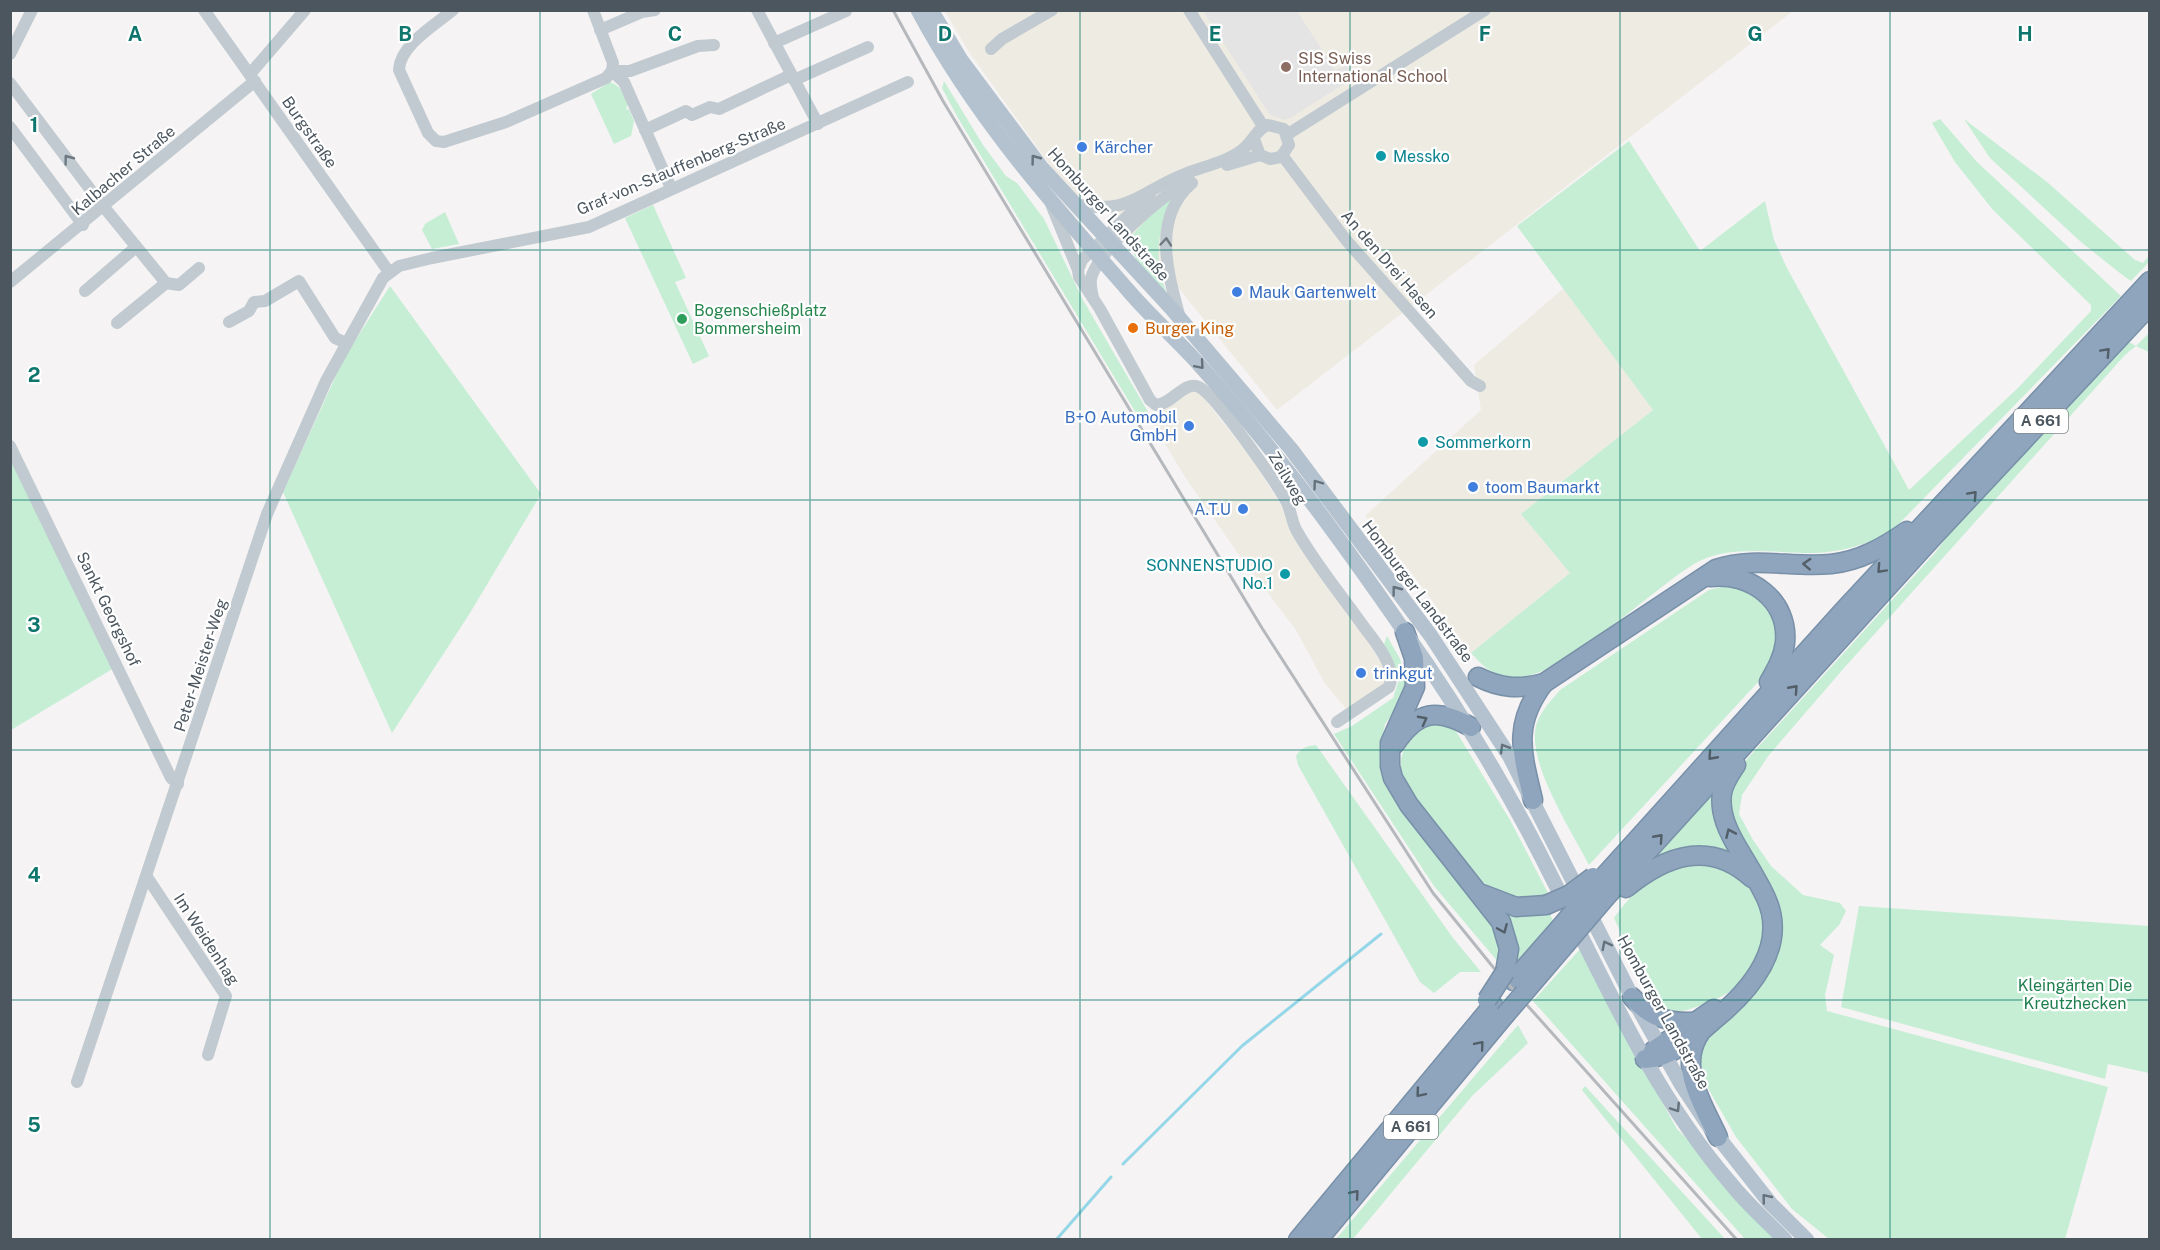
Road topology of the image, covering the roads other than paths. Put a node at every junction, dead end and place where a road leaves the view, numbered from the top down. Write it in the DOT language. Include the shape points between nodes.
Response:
graph roads {
  1 [pos="32,10"];
  2 [pos="204,10"];
  3 [pos="305,10"];
  4 [pos="453,10"];
  5 [pos="592,10"];
  6 [pos="655,10"];
  7 [pos="757,10"];
  8 [pos="918,10"];
  9 [pos="931,10"];
  10 [pos="1190,10"];
  11 [pos="1485,10"];
  12 [pos="846,11"];
  13 [pos="1045,12"];
  14 [pos="600,30"];
  15 [pos="774,43"];
  16 [pos="714,45"];
  17 [pos="868,47"];
  18 [pos="991,49"];
  19 [pos="10,54"];
  20 [pos="612,71"];
  21 [pos="253,78"];
  22 [pos="793,78"];
  23 [pos="908,82"];
  24 [pos="10,83"];
  25 [pos="818,124"];
  26 [pos="10,126"];
  27 [pos="1263,126"];
  28 [pos="645,130"];
  29 [pos="1288,134"];
  30 [pos="1254,139"];
  31 [pos="1260,155"];
  32 [pos="1282,155"];
  33 [pos="1201,176"];
  34 [pos="671,188"];
  35 [pos="1150,194"];
  36 [pos="1049,200"];
  37 [pos="1072,203"];
  38 [pos="104,205"];
  39 [pos="83,225"];
  40 [pos="136,247"];
  41 [pos="1103,247"];
  42 [pos="199,268"];
  43 [pos="1078,270"];
  44 [pos="389,272"];
  45 [pos="2150,281"];
  46 [pos="10,282"];
  47 [pos="166,283"];
  48 [pos="85,291"];
  49 [pos="1094,299"];
  50 [pos="2150,305"];
  51 [pos="1181,319"];
  52 [pos="229,322"];
  53 [pos="117,323"];
  54 [pos="346,343"];
  55 [pos="1480,386"];
  56 [pos="10,446"];
  57 [pos="1935,511"];
  58 [pos="1697,581"];
  59 [pos="1405,632"];
  60 [pos="1431,636"];
  61 [pos="1478,676"];
  62 [pos="1544,683"];
  63 [pos="1751,713"];
  64 [pos="1337,722"];
  65 [pos="1471,727"];
  66 [pos="1755,732"];
  67 [pos="1390,757"];
  68 [pos="178,784"];
  69 [pos="1533,800"];
  70 [pos="147,877"];
  71 [pos="1758,884"];
  72 [pos="1602,890"];
  73 [pos="1479,892"];
  74 [pos="1561,938"];
  75 [pos="1514,982"];
  76 [pos="1632,998"];
  77 [pos="1495,1007"];
  78 [pos="1696,1027"];
  79 [pos="1661,1051"];
  80 [pos="208,1055"];
  81 [pos="1645,1059"];
  82 [pos="77,1082"];
  83 [pos="1718,1137"];
  84 [pos="1298,1239"];
  85 [pos="1318,1239"];
  86 [pos="1785,1239"];
  87 [pos="1807,1239"];
  1 -- 19 [label="street"];
  2 -- 21 [label="street, Burgstraße"];
  3 -- 21 [label="street, Kalbacher Straße"];
  4 -- 20 [label="street" via="406,51 400,62 399,70 428,133 436,141 444,142 506,122 606,78"];
  5 -- 14 [label="street"];
  6 -- 14 [label="street"];
  7 -- 15 [label="street"];
  8 -- 36 [label="main road, Homburger Landstraße" via="991,128"];
  37 -- 9 [label="main road, Homburger Landstraße, one-way" via="996,109"];
  10 -- 27 [label="street"];
  11 -- 29 [label="street"];
  12 -- 15 [label="street"];
  13 -- 18 [label="street"];
  14 -- 20 [label="street" via="613,63"];
  15 -- 22 [label="street"];
  16 -- 20 [label="street" via="698,46 630,71"];
  17 -- 22 [label="street"];
  20 -- 28 [label="street" via="624,82"];
  21 -- 38 [label="street, Kalbacher Straße"];
  21 -- 44 [label="street, Burgstraße"];
  22 -- 25 [label="street"];
  22 -- 28 [label="street" via="719,109 710,107 692,115 686,111"];
  23 -- 25 [label="street, Graf-von-Stauffenberg-Straße"];
  38 -- 24 [label="street, one-way"];
  25 -- 34 [label="street, Graf-von-Stauffenberg-Straße"];
  26 -- 39 [label="street"];
  27 -- 29 [label="street" via="1280,126"];
  27 -- 30 [label="street"];
  28 -- 34 [label="street"];
  29 -- 32 [label="street" via="1289,144"];
  30 -- 31 [label="street"];
  30 -- 35 [label="street" via="1232,156 1186,173"];
  31 -- 32 [label="street" via="1270,159"];
  31 -- 33 [label="street"];
  32 -- 55 [label="street, An den Drei Hasen" via="1346,240 1471,381"];
  33 -- 41 [label="street" via="1163,196"];
  51 -- 33 [label="street, one-way" via="1167,273 1168,226 1181,196"];
  34 -- 44 [label="street, Graf-von-Stauffenberg-Straße" via="589,226 432,258"];
  35 -- 37 [label="street" via="1104,209"];
  35 -- 41 [label="street"];
  36 -- 41 [label="main road, Homburger Landstraße"];
  36 -- 43 [label="street, Zeilweg"];
  37 -- 41 [label="main road, Homburger Landstraße"];
  38 -- 39 [label="street, Kalbacher Straße"];
  38 -- 40 [label="street"];
  39 -- 46 [label="street, Kalbacher Straße"];
  40 -- 47 [label="street"];
  40 -- 48 [label="street"];
  41 -- 43 [label="street" via="1082,260"];
  41 -- 49 [label="street" via="1091,278"];
  41 -- 51 [label="main road, Homburger Landstraße"];
  41 -- 59 [label="main road, Homburger Landstraße, one-way" via="1128,291 1196,361 1276,455"];
  42 -- 47 [label="street" via="179,285"];
  43 -- 49 [label="street, Zeilweg"];
  44 -- 54 [label="street, Peter-Meister-Weg"];
  45 -- 57 [label="highway, A 661"];
  47 -- 53 [label="street"];
  49 -- 64 [label="street, Zeilweg" via="1150,400 1162,405 1197,385 1228,418 1286,500 1297,532 1381,652 1392,676 1389,687"];
  66 -- 50 [label="highway, A 661, one-way"];
  60 -- 51 [label="main road, Homburger Landstraße, one-way" via="1291,449"];
  52 -- 54 [label="street" via="249,311 254,302 265,301 299,281 335,338"];
  54 -- 68 [label="street, Peter-Meister-Weg" via="312,409 267,514"];
  56 -- 68 [label="street, Sankt Georgshof" via="171,778"];
  57 -- 58 [label="highway, A 661, one-way" via="1891,542 1855,559 1815,565 1743,562 1716,569"];
  57 -- 63 [label="highway, A 661, one-way"];
  58 -- 62 [label="highway"];
  58 -- 63 [label="highway" via="1725,575 1746,580 1765,591 1781,615 1785,629 1782,657"];
  59 -- 65 [label="main road, Homburger Landstraße"];
  59 -- 67 [label="highway" via="1414,658 1415,687 1392,732"];
  60 -- 61 [label="main road"];
  69 -- 60 [label="main road, Homburger Landstraße, one-way" via="1485,716"];
  61 -- 62 [label="highway" via="1503,687"];
  62 -- 69 [label="highway" via="1527,710 1520,741"];
  63 -- 72 [label="highway, A 661, one-way" via="1627,850"];
  67 -- 65 [label="highway, one-way" via="1401,735 1428,716 1444,714"];
  65 -- 81 [label="main road, Homburger Landstraße"];
  71 -- 66 [label="highway, one-way" via="1731,836 1722,805 1726,781"];
  72 -- 66 [label="highway, A 661, one-way"];
  67 -- 73 [label="highway" via="1391,772 1400,791"];
  68 -- 70 [label="street, Peter-Meister-Weg"];
  76 -- 69 [label="main road, Homburger Landstraße, one-way"];
  70 -- 80 [label="street, Im Weidenhag" via="226,996"];
  70 -- 82 [label="street, Peter-Meister-Weg"];
  71 -- 72 [label="highway, A 661" via="1728,862 1685,856"];
  71 -- 78 [label="highway" via="1773,931 1765,963 1745,990"];
  72 -- 73 [label="highway, bridge" via="1569,895 1546,905 1516,907"];
  72 -- 74 [label="highway, A 661, bridge"];
  72 -- 74 [label="highway, A 661, bridge" via="1585,922"];
  73 -- 75 [label="highway, one-way" via="1505,931"];
  74 -- 75 [label="highway, A 661"];
  75 -- 77 [label="highway, A 661, bridge"];
  75 -- 77 [label="highway, bridge"];
  76 -- 78 [label="highway" via="1652,1015"];
  76 -- 79 [label="main road, Homburger Landstraße"];
  77 -- 84 [label="highway, A 661, one-way"];
  85 -- 77 [label="highway, A 661, one-way"];
  78 -- 79 [label="highway"];
  78 -- 83 [label="highway" via="1690,1072"];
  79 -- 81 [label="highway"];
  79 -- 83 [label="main road, Homburger Landstraße"];
  81 -- 86 [label="main road, Homburger Landstraße, one-way" via="1732,1186"];
  87 -- 83 [label="main road, Homburger Landstraße, one-way" via="1770,1203"];
}
